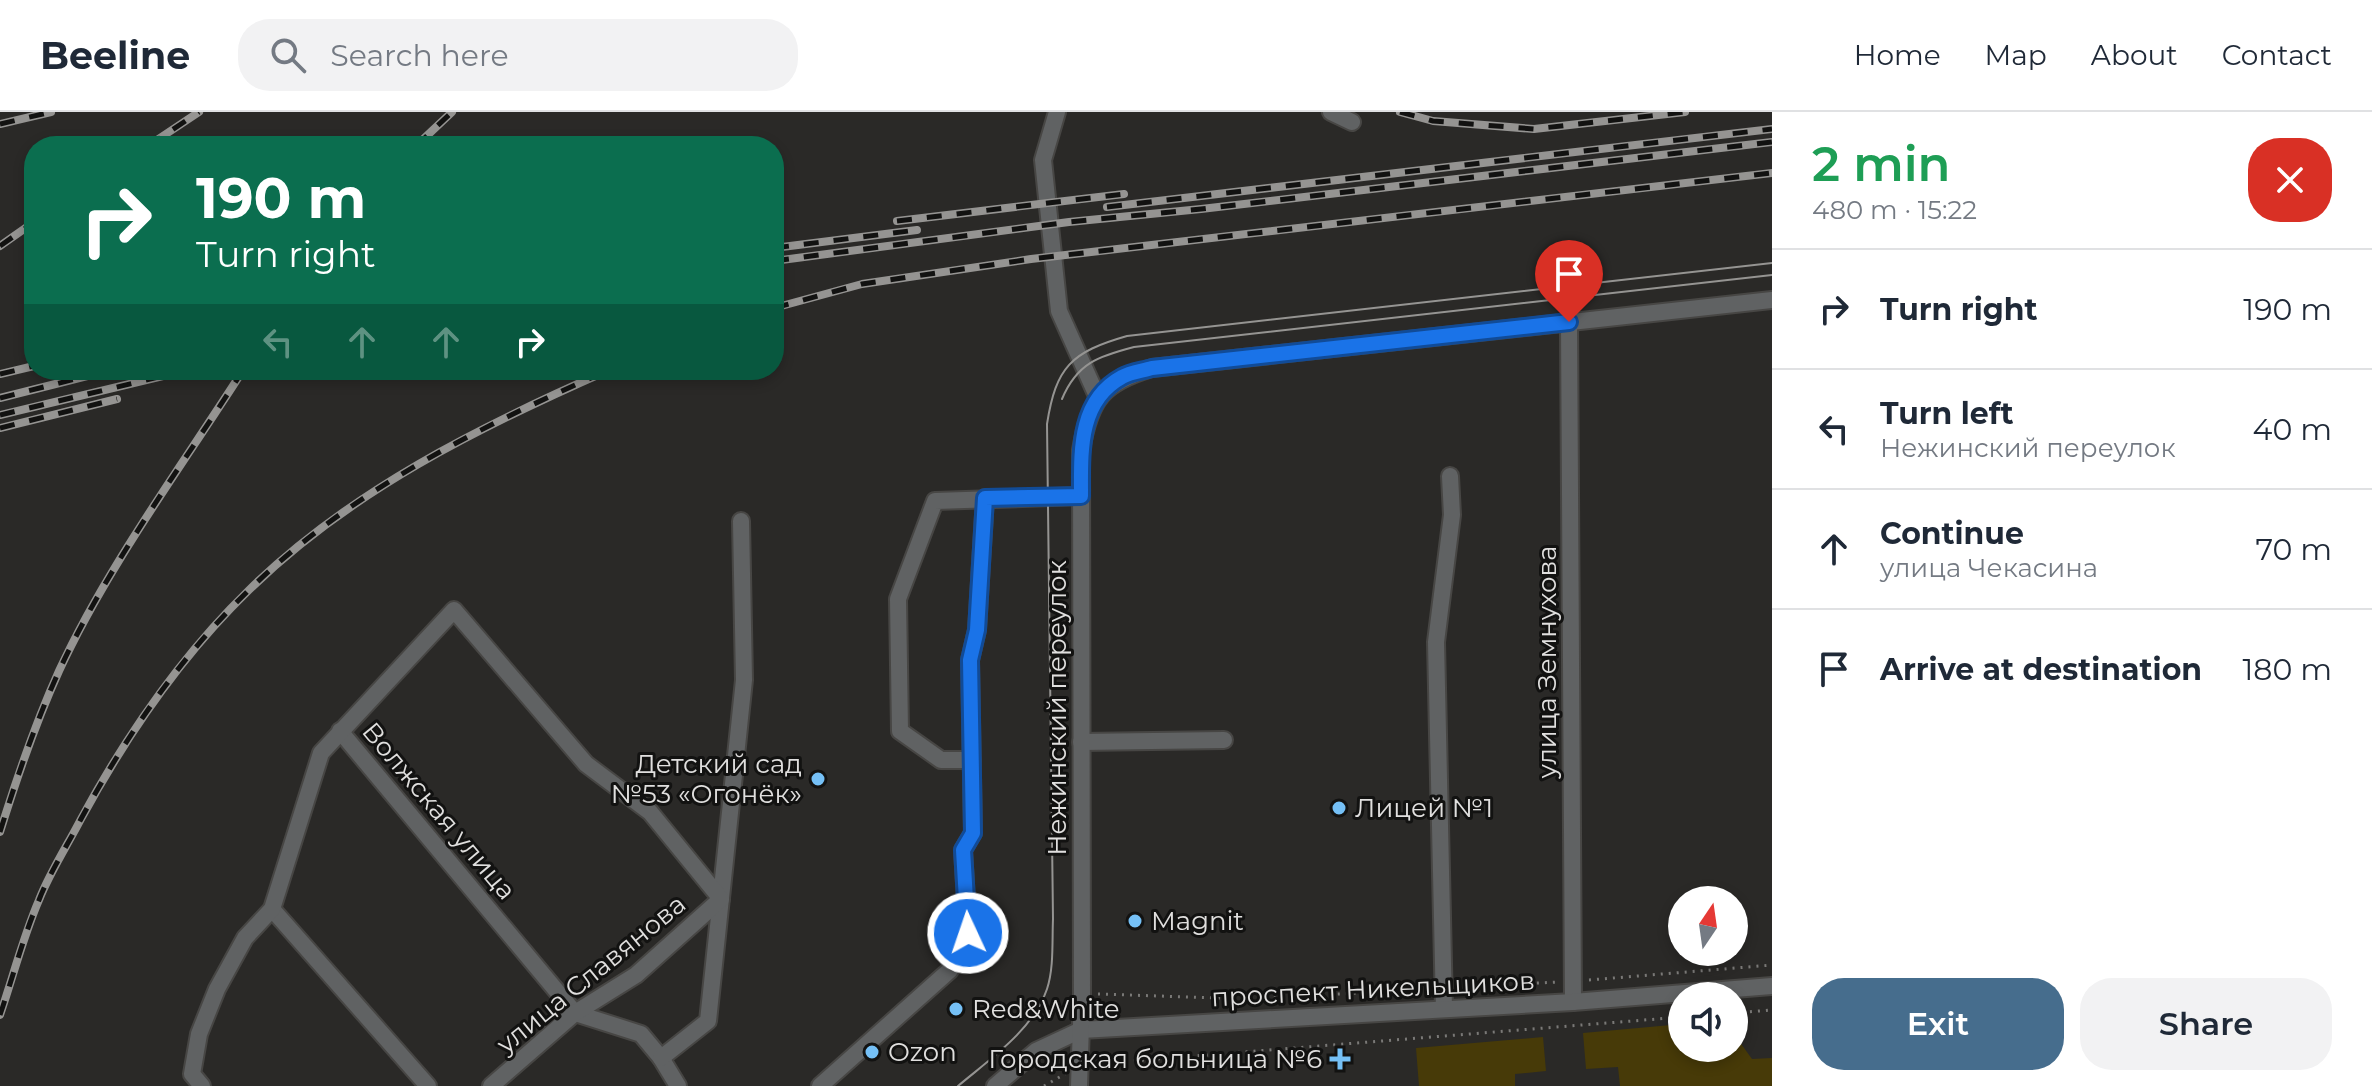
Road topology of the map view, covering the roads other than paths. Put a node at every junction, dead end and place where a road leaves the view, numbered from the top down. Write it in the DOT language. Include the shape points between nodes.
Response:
graph roads {
  1 [pos="1057,112"];
  2 [pos="1331,112"];
  3 [pos="1352,122"];
  4 [pos="1772,300"];
  5 [pos="1569,322"];
  6 [pos="1097,396"];
  7 [pos="1450,476"];
  8 [pos="1081,496"];
  9 [pos="985,498"];
  10 [pos="741,521"];
  11 [pos="340,731"];
  12 [pos="1224,740"];
  13 [pos="1081,742"];
  14 [pos="972,760"];
  15 [pos="721,899"];
  16 [pos="272,909"];
  17 [pos="1772,986"];
  18 [pos="1573,1002"];
  19 [pos="1444,1009"];
  20 [pos="575,1013"];
  21 [pos="1081,1030"];
  22 [pos="661,1058"];
  23 [pos="197,1080"];
  24 [pos="428,1086"];
  25 [pos="491,1086"];
  26 [pos="678,1086"];
  27 [pos="820,1086"];
  28 [pos="995,1086"];
  29 [pos="1079,1086"];
  1 -- 6 [label="street" via="1043,160 1059,311"];
  2 -- 3 [label="street"];
  4 -- 5 [label="street"];
  5 -- 6 [label="street" via="1152,368 1123,377"];
  5 -- 18 [label="street, улица Земнухова"];
  6 -- 8 [label="street, Нежинский переулок" via="1081,450"];
  7 -- 19 [label="street" via="1452,515 1436,642"];
  8 -- 9 [label="street"];
  8 -- 13 [label="street, Нежинский переулок"];
  9 -- 14 [label="street" via="977,630 970,660"];
  9 -- 14 [label="street" via="935,501 898,599 900,731 941,760"];
  10 -- 15 [label="street" via="744,680"];
  11 -- 15 [label="street, Волжская улица" via="454,610 586,764 650,812"];
  11 -- 16 [label="street" via="321,753"];
  11 -- 20 [label="street, Волжская улица"];
  12 -- 13 [label="street"];
  13 -- 21 [label="street, Нежинский переулок"];
  14 -- 27 [label="street" via="973,833 963,850 968,933 950,970"];
  15 -- 20 [label="street, улица Славянова" via="636,975"];
  15 -- 22 [label="street" via="708,1021"];
  16 -- 23 [label="street" via="245,938 217,989 199,1034"];
  16 -- 24 [label="street"];
  17 -- 18 [label="street, проспект Никельщиков"];
  18 -- 19 [label="street, проспект Никельщиков"];
  19 -- 21 [label="street, проспект Никельщиков"];
  20 -- 22 [label="street" via="641,1034"];
  20 -- 25 [label="street, улица Славянова"];
  21 -- 28 [label="street, проспект Никельщиков" via="1036,1051"];
  21 -- 29 [label="street, Нежинский переулок"];
  22 -- 26 [label="street"];
}
